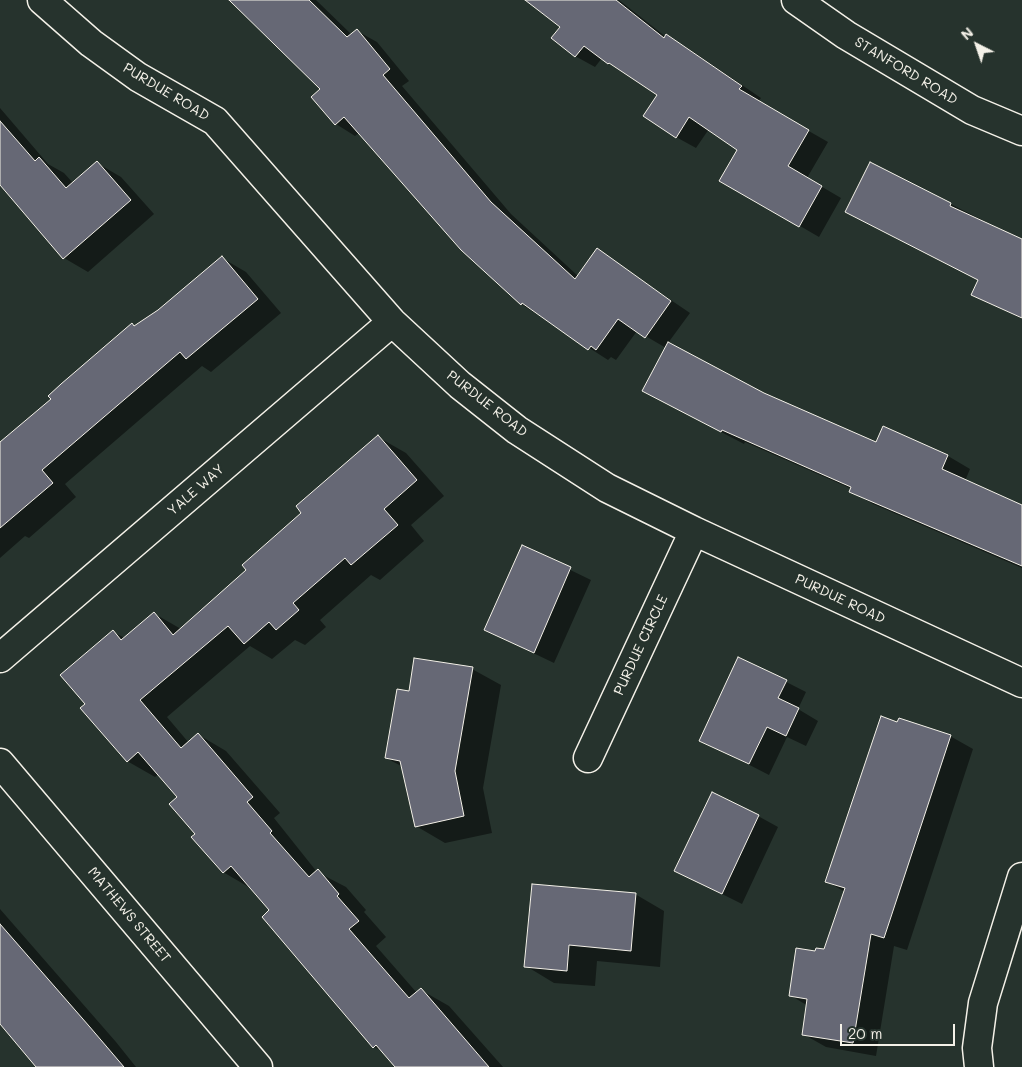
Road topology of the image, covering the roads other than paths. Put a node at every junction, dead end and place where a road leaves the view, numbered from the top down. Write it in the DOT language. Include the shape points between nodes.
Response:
graph roads {
  1 [pos="42,0"];
  2 [pos="796,0"];
  3 [pos="1022,132"];
  4 [pos="392,322"];
  5 [pos="694,531"];
  6 [pos="0,658"];
  7 [pos="1022,683"];
  8 [pos="588,758"];
  9 [pos="0,763"];
  10 [pos="1022,877"];
  11 [pos="258,1067"];
  12 [pos="979,1067"];
  1 -- 4 [label="street, PURDUE ROAD" via="91,43 138,77 215,121"];
  2 -- 3 [label="street, STANFORD ROAD" via="846,35 972,110"];
  4 -- 5 [label="street, PURDUE ROAD" via="460,385 517,430 607,488"];
  4 -- 6 [label="street, YALE WAY"];
  5 -- 7 [label="street, PURDUE ROAD"];
  5 -- 8 [label="street, PURDUE CIRCLE"];
  9 -- 11 [label="street, MATHEWS STREET"];
  10 -- 12 [label="street" via="983,1003 977,1048"];
}
